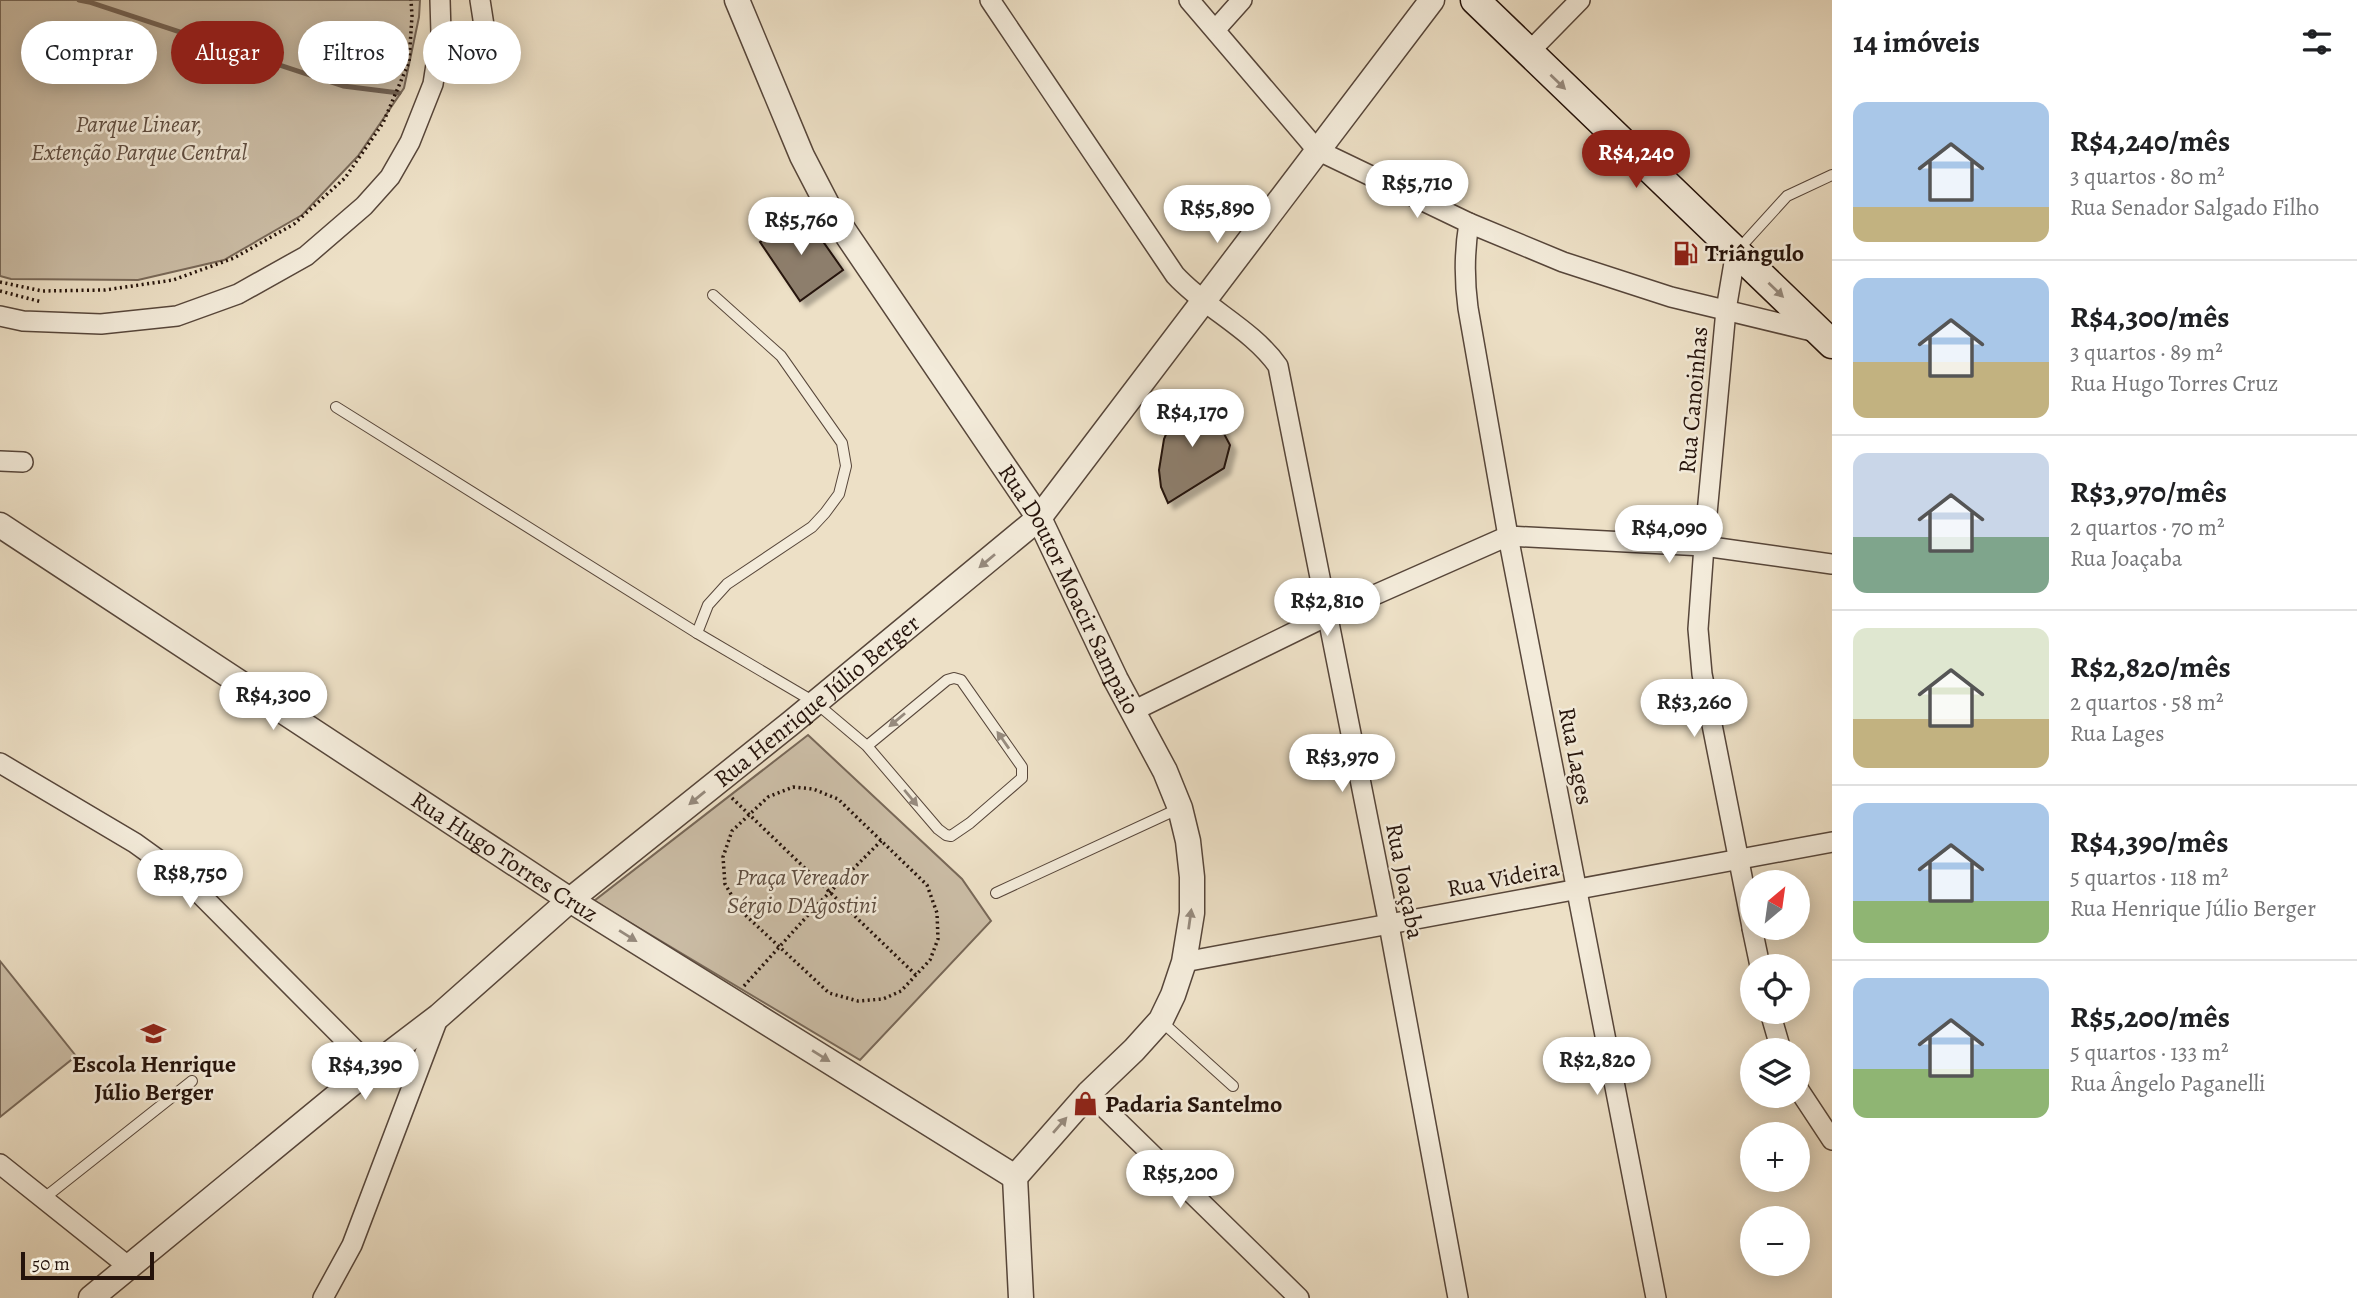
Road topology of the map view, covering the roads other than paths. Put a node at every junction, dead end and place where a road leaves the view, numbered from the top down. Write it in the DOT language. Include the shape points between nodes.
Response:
graph roads {
  1 [pos="440,0"];
  2 [pos="480,0"];
  3 [pos="737,0"];
  4 [pos="990,0"];
  5 [pos="1189,0"];
  6 [pos="1242,0"];
  7 [pos="1432,0"];
  8 [pos="1475,0"];
  9 [pos="1580,0"];
  10 [pos="483,21"];
  11 [pos="1216,29"];
  12 [pos="1528,53"];
  13 [pos="1317,150"];
  14 [pos="1832,175"];
  15 [pos="1469,223"];
  16 [pos="1736,251"];
  17 [pos="713,295"];
  18 [pos="1203,302"];
  19 [pos="1726,310"];
  20 [pos="0,316"];
  21 [pos="1826,338"];
  22 [pos="336,407"];
  23 [pos="0,461"];
  24 [pos="23,462"];
  25 [pos="1039,518"];
  26 [pos="4,535"];
  27 [pos="1508,536"];
  28 [pos="1704,546"];
  29 [pos="1832,564"];
  30 [pos="1327,615"];
  31 [pos="697,633"];
  32 [pos="816,703"];
  33 [pos="1133,711"];
  34 [pos="867,746"];
  35 [pos="0,763"];
  36 [pos="1180,808"];
  37 [pos="1832,842"];
  38 [pos="1737,859"];
  39 [pos="1740,873"];
  40 [pos="1577,889"];
  41 [pos="996,893"];
  42 [pos="570,900"];
  43 [pos="1389,925"];
  44 [pos="1184,962"];
  45 [pos="439,1016"];
  46 [pos="1161,1020"];
  47 [pos="372,1067"];
  48 [pos="192,1081"];
  49 [pos="1233,1086"];
  50 [pos="1089,1093"];
  51 [pos="1810,1107"];
  52 [pos="1832,1140"];
  53 [pos="0,1164"];
  54 [pos="1015,1177"];
  55 [pos="43,1199"];
  56 [pos="129,1267"];
  57 [pos="91,1298"];
  58 [pos="323,1298"];
  59 [pos="1021,1298"];
  60 [pos="1299,1298"];
  61 [pos="1458,1298"];
  62 [pos="1656,1298"];
  1 -- 20 [label="street" via="441,33 433,84 410,142 390,177 364,206 306,256 238,294 177,316 101,324"];
  2 -- 10 [label="street"];
  3 -- 25 [label="street, Rua Doutor Moacir Sampaio" via="802,156 830,210"];
  4 -- 18 [label="street, Rua Joaçaba" via="1167,265"];
  5 -- 11 [label="street"];
  6 -- 11 [label="street"];
  7 -- 13 [label="street, Rua Henrique Júlio Berger"];
  8 -- 12 [label="main road"];
  9 -- 12 [label="street"];
  11 -- 13 [label="street"];
  12 -- 16 [label="main road, one-way"];
  13 -- 15 [label="street"];
  13 -- 18 [label="street, Rua Henrique Júlio Berger"];
  14 -- 16 [label="lane" via="1787,196"];
  15 -- 19 [label="street" via="1625,284"];
  15 -- 27 [label="street, Rua Lages" via="1465,288"];
  16 -- 19 [label="street, Rua Canoinhas"];
  16 -- 21 [label="main road, one-way"];
  17 -- 31 [label="lane" via="781,356 842,443 846,466 839,494 825,513 812,527 727,584 708,606"];
  18 -- 25 [label="street, Rua Henrique Júlio Berger"];
  18 -- 30 [label="street, Rua Joaçaba" via="1267,349 1279,366"];
  19 -- 21 [label="street"];
  19 -- 28 [label="street, Rua Canoinhas"];
  22 -- 31 [label="lane"];
  23 -- 24 [label="street"];
  25 -- 32 [label="street, Rua Henrique Júlio Berger, one-way"];
  25 -- 33 [label="street, Rua Doutor Moacir Sampaio"];
  26 -- 42 [label="street, Rua Hugo Torres Cruz"];
  27 -- 28 [label="street"];
  27 -- 30 [label="street"];
  27 -- 40 [label="street, Rua Lages"];
  28 -- 29 [label="street"];
  28 -- 38 [label="street, Rua Canoinhas" via="1699,649"];
  30 -- 33 [label="street"];
  30 -- 43 [label="street, Rua Joaçaba"];
  31 -- 32 [label="lane"];
  32 -- 34 [label="lane"];
  32 -- 42 [label="street, Rua Henrique Júlio Berger, one-way"];
  33 -- 36 [label="street, Rua Doutor Moacir Sampaio"];
  34 -- 34 [label="lane, one-way" via="946,835 970,822 1022,778 1022,768 961,680 954,678"];
  35 -- 47 [label="street" via="185,878"];
  36 -- 41 [label="lane"];
  44 -- 36 [label="street, Rua Doutor Moacir Sampaio, one-way" via="1192,877"];
  37 -- 38 [label="street, Rua Videira"];
  38 -- 39 [label="street, Rua Canoinhas"];
  38 -- 40 [label="street, Rua Videira"];
  40 -- 43 [label="street, Rua Videira"];
  40 -- 62 [label="street, Rua Lages"];
  42 -- 45 [label="street, Rua Henrique Júlio Berger"];
  42 -- 54 [label="street, Rua Hugo Torres Cruz, one-way"];
  43 -- 44 [label="street, Rua Videira"];
  43 -- 61 [label="street, Rua Joaçaba"];
  44 -- 46 [label="street, Rua Doutor Moacir Sampaio"];
  45 -- 47 [label="street, Rua Henrique Júlio Berger"];
  45 -- 58 [label="street" via="352,1245"];
  46 -- 49 [label="lane"];
  46 -- 50 [label="street, Rua Doutor Moacir Sampaio"];
  47 -- 56 [label="street, Rua Henrique Júlio Berger"];
  48 -- 55 [label="lane"];
  54 -- 50 [label="street, Rua Doutor Moacir Sampaio, one-way"];
  50 -- 60 [label="street"];
  51 -- 52 [label="street"];
  53 -- 55 [label="street"];
  54 -- 59 [label="street"];
  55 -- 56 [label="street"];
  56 -- 57 [label="street, Rua Henrique Júlio Berger"];
}
